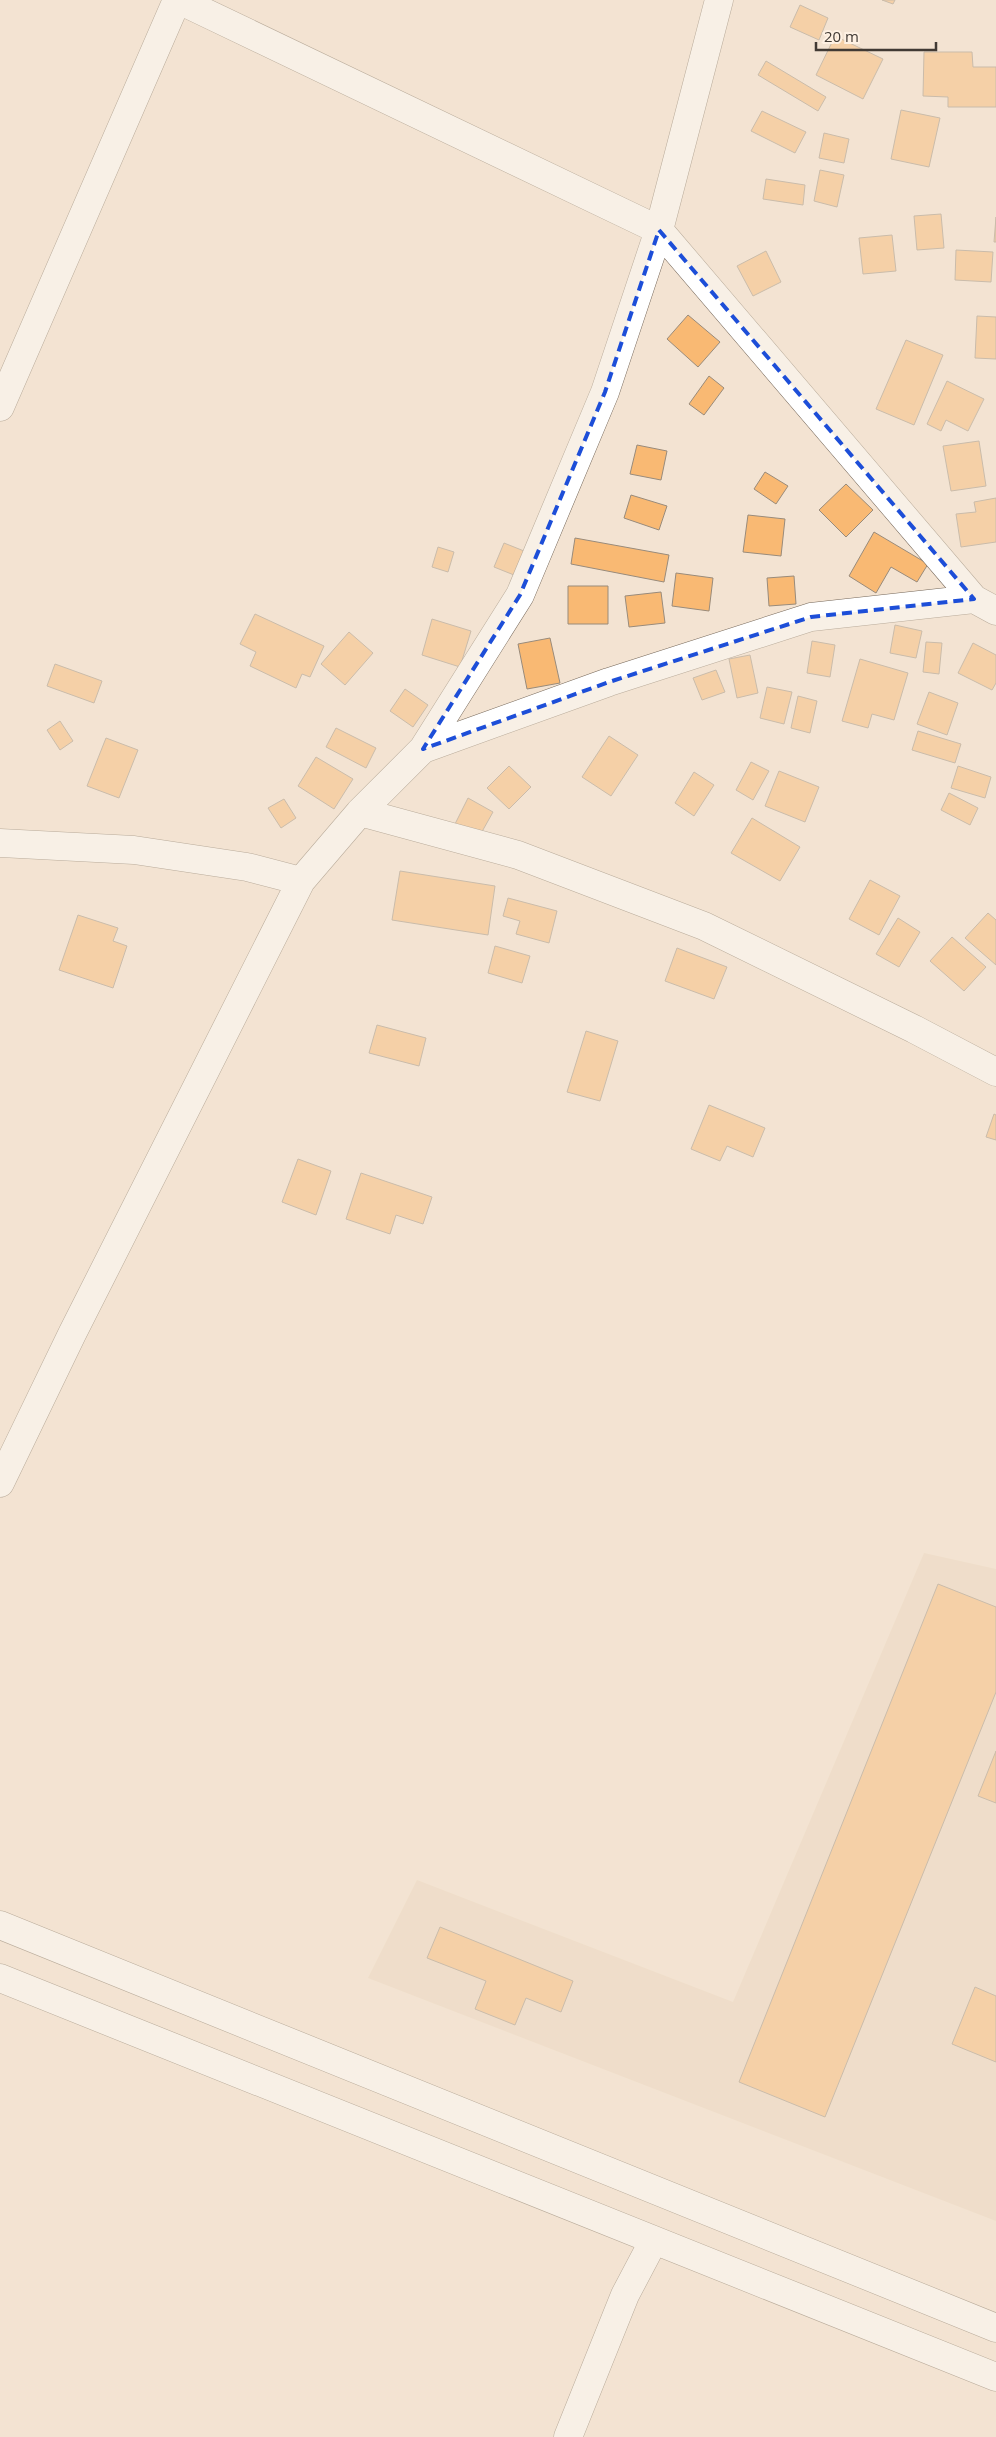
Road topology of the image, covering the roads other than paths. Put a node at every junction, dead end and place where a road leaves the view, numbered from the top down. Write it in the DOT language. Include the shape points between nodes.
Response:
graph roads {
  1 [pos="178,0"];
  2 [pos="719,0"];
  3 [pos="658,230"];
  4 [pos="0,407"];
  5 [pos="985,605"];
  6 [pos="423,749"];
  7 [pos="360,812"];
  8 [pos="0,843"];
  9 [pos="301,880"];
  10 [pos="996,1072"];
  11 [pos="0,1483"];
  12 [pos="0,1925"];
  13 [pos="0,1978"];
  14 [pos="654,2240"];
  15 [pos="996,2328"];
  16 [pos="996,2378"];
  17 [pos="568,2437"];
  1 -- 3 [label="street"];
  1 -- 4 [label="street"];
  2 -- 3 [label="street"];
  3 -- 5 [label="street"];
  3 -- 6 [label="street" via="605,392 520,595"];
  5 -- 6 [label="street" via="811,618 609,682"];
  6 -- 7 [label="street"];
  7 -- 9 [label="street"];
  7 -- 10 [label="street" via="518,855 704,926"];
  8 -- 9 [label="street" via="134,850 248,867"];
  9 -- 11 [label="street"];
  12 -- 15 [label="street"];
  13 -- 14 [label="street"];
  14 -- 16 [label="street"];
  14 -- 17 [label="street" via="625,2295"];
}
